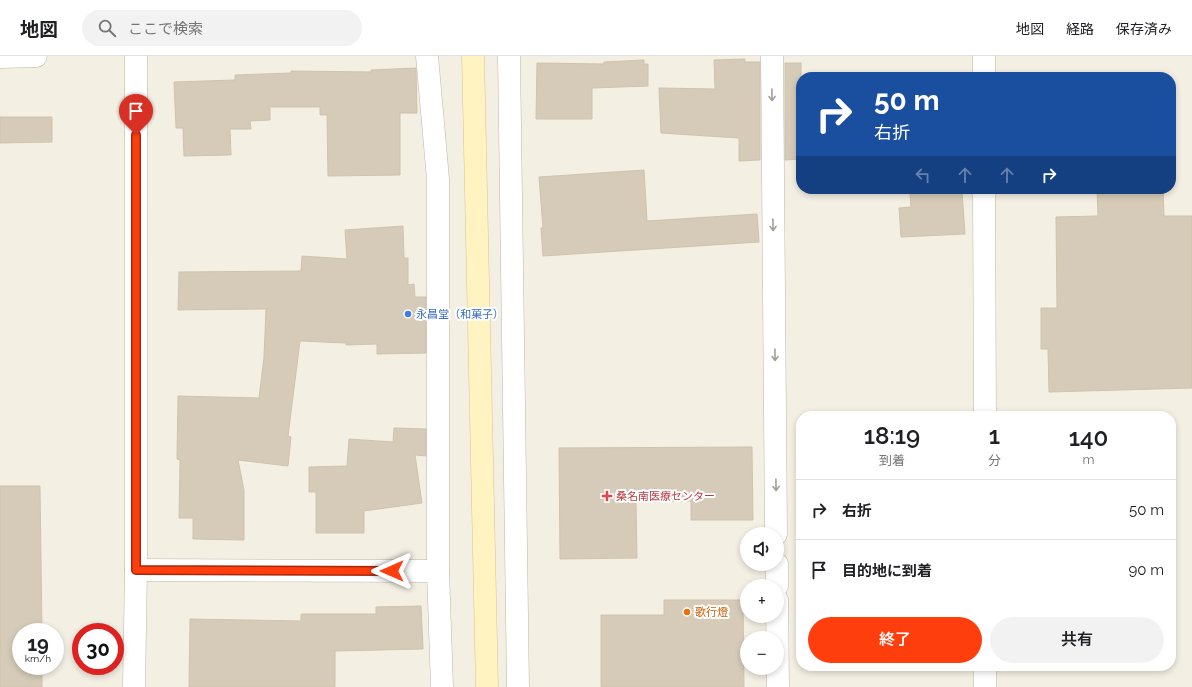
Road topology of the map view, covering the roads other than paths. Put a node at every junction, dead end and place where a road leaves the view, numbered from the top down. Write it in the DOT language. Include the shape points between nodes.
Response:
graph roads {
  1 [pos="36,56"];
  2 [pos="136,56"];
  3 [pos="427,56"];
  4 [pos="473,56"];
  5 [pos="509,56"];
  6 [pos="772,56"];
  7 [pos="984,56"];
  8 [pos="0,57"];
  9 [pos="984,72"];
  10 [pos="984,194"];
  11 [pos="985,411"];
  12 [pos="776,527"];
  13 [pos="136,570"];
  14 [pos="438,571"];
  15 [pos="777,623"];
  16 [pos="985,671"];
  17 [pos="134,687"];
  18 [pos="442,687"];
  19 [pos="488,687"];
  20 [pos="518,687"];
  21 [pos="778,687"];
  22 [pos="985,687"];
  1 -- 8 [label="street"];
  2 -- 13 [label="street"];
  3 -- 14 [label="street" via="438,179"];
  4 -- 19 [label="street"];
  5 -- 20 [label="street"];
  6 -- 12 [label="street, one-way"];
  7 -- 9 [label="street"];
  10 -- 11 [label="street"];
  13 -- 14 [label="street"];
  13 -- 17 [label="street"];
  14 -- 18 [label="street"];
  15 -- 21 [label="street"];
  16 -- 22 [label="street"];
}
